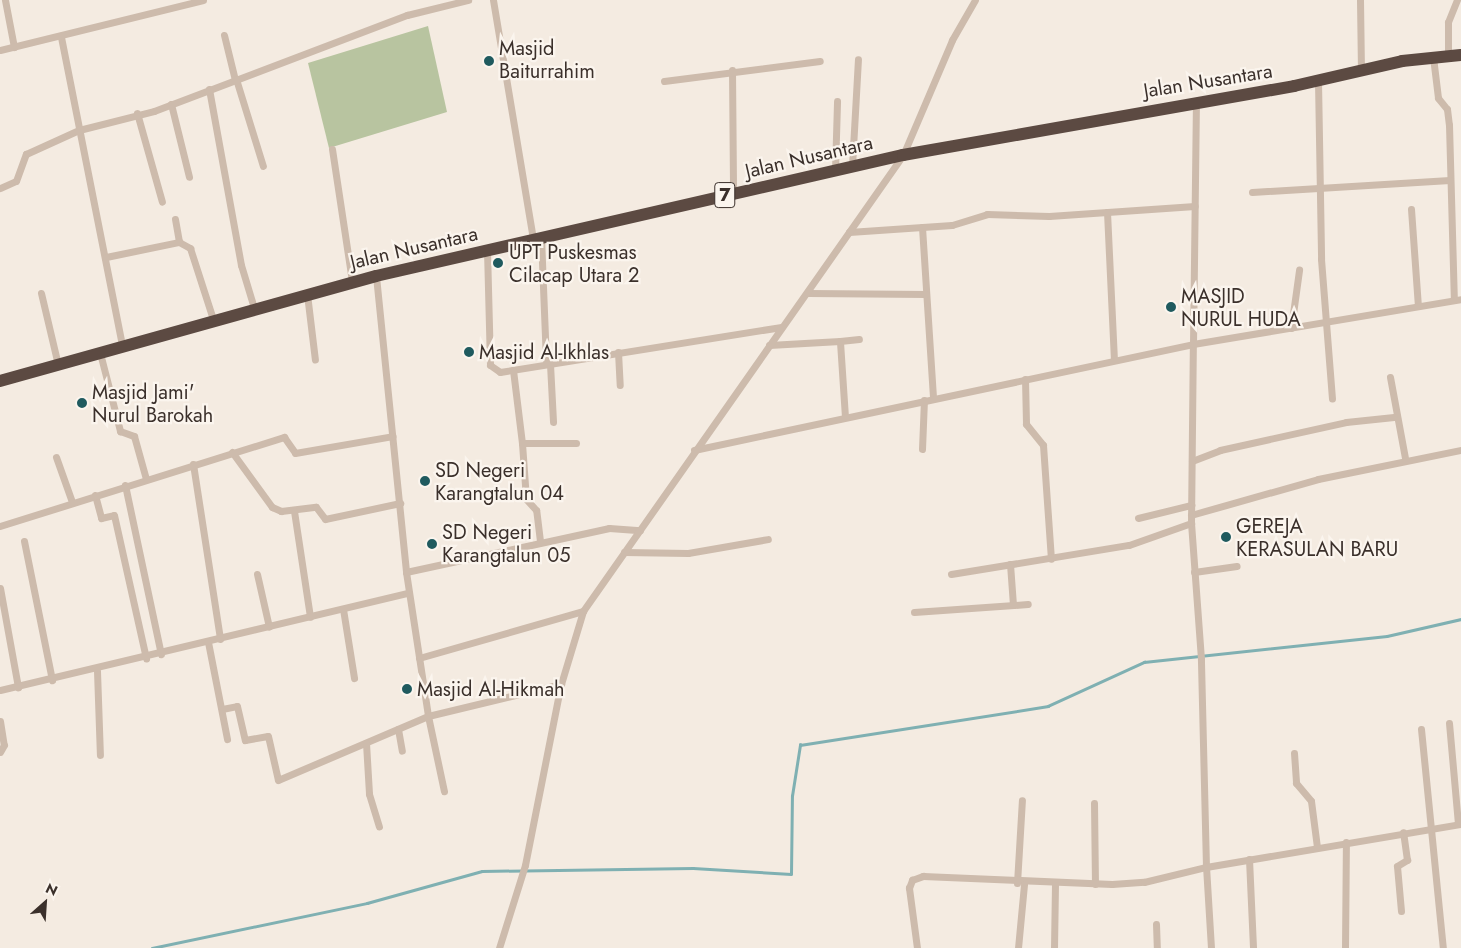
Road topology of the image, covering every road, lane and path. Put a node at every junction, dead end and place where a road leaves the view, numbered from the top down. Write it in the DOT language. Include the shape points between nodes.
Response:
graph roads {
  1 [pos="5,0"];
  2 [pos="203,0"];
  3 [pos="468,0"];
  4 [pos="493,0"];
  5 [pos="975,0"];
  6 [pos="1360,0"];
  7 [pos="1456,0"];
  8 [pos="224,36"];
  9 [pos="61,37"];
  10 [pos="14,47"];
  11 [pos="0,50"];
  12 [pos="1455,55"];
  13 [pos="1433,57"];
  14 [pos="858,59"];
  15 [pos="820,61"];
  16 [pos="732,70"];
  17 [pos="1361,70"];
  18 [pos="236,80"];
  19 [pos="1318,80"];
  20 [pos="664,81"];
  21 [pos="209,89"];
  22 [pos="837,101"];
  23 [pos="1196,102"];
  24 [pos="172,104"];
  25 [pos="137,114"];
  26 [pos="79,130"];
  27 [pos="332,148"];
  28 [pos="902,154"];
  29 [pos="263,166"];
  30 [pos="852,166"];
  31 [pos="835,170"];
  32 [pos="189,177"];
  33 [pos="1450,180"];
  34 [pos="1320,184"];
  35 [pos="0,188"];
  36 [pos="1252,192"];
  37 [pos="733,193"];
  38 [pos="162,202"];
  39 [pos="1195,206"];
  40 [pos="1411,209"];
  41 [pos="1107,212"];
  42 [pos="175,219"];
  43 [pos="922,227"];
  44 [pos="849,232"];
  45 [pos="537,238"];
  46 [pos="179,242"];
  47 [pos="488,250"];
  48 [pos="106,257"];
  49 [pos="1299,270"];
  50 [pos="376,276"];
  51 [pos="352,282"];
  52 [pos="41,293"];
  53 [pos="808,293"];
  54 [pos="307,294"];
  55 [pos="926,294"];
  56 [pos="1458,299"];
  57 [pos="1418,306"];
  58 [pos="254,308"];
  59 [pos="213,319"];
  60 [pos="1326,322"];
  61 [pos="781,327"];
  62 [pos="1291,328"];
  63 [pos="859,339"];
  64 [pos="840,341"];
  65 [pos="1193,344"];
  66 [pos="122,346"];
  67 [pos="769,346"];
  68 [pos="618,352"];
  69 [pos="100,353"];
  70 [pos="315,360"];
  71 [pos="1114,360"];
  72 [pos="548,364"];
  73 [pos="58,365"];
  74 [pos="513,370"];
  75 [pos="1390,377"];
  76 [pos="1025,379"];
  77 [pos="0,381"];
  78 [pos="620,385"];
  79 [pos="934,398"];
  80 [pos="1332,399"];
  81 [pos="924,400"];
  82 [pos="845,417"];
  83 [pos="1394,417"];
  84 [pos="553,422"];
  85 [pos="394,436"];
  86 [pos="576,443"];
  87 [pos="522,444"];
  88 [pos="922,449"];
  89 [pos="694,450"];
  90 [pos="1461,450"];
  91 [pos="232,452"];
  92 [pos="56,457"];
  93 [pos="1405,458"];
  94 [pos="1192,461"];
  95 [pos="194,464"];
  96 [pos="146,479"];
  97 [pos="126,486"];
  98 [pos="95,495"];
  99 [pos="72,502"];
  100 [pos="400,503"];
  101 [pos="1191,505"];
  102 [pos="294,511"];
  103 [pos="1191,515"];
  104 [pos="1138,518"];
  105 [pos="1191,523"];
  106 [pos="0,526"];
  107 [pos="640,530"];
  108 [pos="768,539"];
  109 [pos="24,541"];
  110 [pos="540,541"];
  111 [pos="624,552"];
  112 [pos="1051,559"];
  113 [pos="1010,564"];
  114 [pos="1237,566"];
  115 [pos="406,572"];
  116 [pos="1194,572"];
  117 [pos="257,574"];
  118 [pos="951,574"];
  119 [pos="0,588"];
  120 [pos="408,593"];
  121 [pos="1028,604"];
  122 [pos="1013,605"];
  123 [pos="343,609"];
  124 [pos="583,611"];
  125 [pos="914,612"];
  126 [pos="310,617"];
  127 [pos="269,627"];
  128 [pos="220,639"];
  129 [pos="208,642"];
  130 [pos="161,654"];
  131 [pos="146,658"];
  132 [pos="419,658"];
  133 [pos="96,671"];
  134 [pos="354,678"];
  135 [pos="52,680"];
  136 [pos="561,684"];
  137 [pos="18,687"];
  138 [pos="0,690"];
  139 [pos="222,709"];
  140 [pos="428,716"];
  141 [pos="0,721"];
  142 [pos="1449,723"];
  143 [pos="398,729"];
  144 [pos="1421,730"];
  145 [pos="227,739"];
  146 [pos="366,743"];
  147 [pos="402,751"];
  148 [pos="0,752"];
  149 [pos="1294,753"];
  150 [pos="100,755"];
  151 [pos="444,791"];
  152 [pos="1022,800"];
  153 [pos="1094,803"];
  154 [pos="1460,824"];
  155 [pos="379,826"];
  156 [pos="1428,829"];
  157 [pos="1403,832"];
  158 [pos="1346,842"];
  159 [pos="1316,847"];
  160 [pos="1249,860"];
  161 [pos="1206,867"];
  162 [pos="1021,883"];
  163 [pos="1095,884"];
  164 [pos="1055,885"];
  165 [pos="1401,911"];
  166 [pos="1156,924"];
  167 [pos="499,948"];
  168 [pos="917,948"];
  169 [pos="1018,948"];
  170 [pos="1054,948"];
  171 [pos="1157,948"];
  172 [pos="1211,948"];
  173 [pos="1253,948"];
  174 [pos="1345,948"];
  175 [pos="1443,948"];
  1 -- 10 [label="street"];
  2 -- 9 [label="street"];
  3 -- 18 [label="street" via="407,15"];
  4 -- 45 [label="street"];
  5 -- 28 [label="street" via="952,40"];
  6 -- 17 [label="street"];
  7 -- 12 [label="street" via="1448,22"];
  8 -- 18 [label="street"];
  9 -- 10 [label="street"];
  9 -- 26 [label="street"];
  10 -- 11 [label="street"];
  12 -- 13 [label="highway, Jalan Nusantara / 7"];
  13 -- 17 [label="highway, Jalan Nusantara / 7"];
  13 -- 33 [label="street" via="1438,98 1448,112"];
  14 -- 30 [label="street"];
  15 -- 16 [label="street"];
  16 -- 20 [label="street"];
  16 -- 37 [label="street"];
  17 -- 19 [label="highway, Jalan Nusantara / 7"];
  18 -- 21 [label="street"];
  18 -- 29 [label="street"];
  19 -- 23 [label="highway, Jalan Nusantara / 7"];
  19 -- 34 [label="street"];
  21 -- 24 [label="street"];
  21 -- 58 [label="street" via="238,249"];
  22 -- 31 [label="street"];
  23 -- 28 [label="highway, Jalan Nusantara / 7"];
  23 -- 39 [label="street"];
  24 -- 25 [label="street"];
  24 -- 32 [label="street"];
  25 -- 26 [label="street"];
  25 -- 38 [label="street"];
  26 -- 35 [label="street" via="26,154 16,181"];
  26 -- 48 [label="street"];
  27 -- 51 [label="street"];
  28 -- 30 [label="highway, Jalan Nusantara / 7"];
  28 -- 44 [label="street"];
  30 -- 31 [label="highway, Jalan Nusantara / 7"];
  31 -- 37 [label="highway, Jalan Nusantara / 7"];
  33 -- 34 [label="street"];
  33 -- 56 [label="street"];
  34 -- 36 [label="street"];
  34 -- 60 [label="street"];
  37 -- 45 [label="highway, Jalan Nusantara / 7"];
  39 -- 41 [label="street"];
  39 -- 65 [label="street"];
  40 -- 57 [label="street"];
  41 -- 43 [label="street" via="987,214 964,223"];
  41 -- 71 [label="street"];
  42 -- 46 [label="street"];
  43 -- 44 [label="street"];
  43 -- 55 [label="street"];
  44 -- 53 [label="street"];
  45 -- 47 [label="highway, Jalan Nusantara / 7"];
  45 -- 72 [label="street"];
  46 -- 48 [label="street"];
  46 -- 59 [label="street" via="190,248"];
  47 -- 50 [label="highway, Jalan Nusantara / 7"];
  47 -- 74 [label="street" via="490,366 500,372"];
  48 -- 66 [label="street"];
  49 -- 62 [label="street"];
  50 -- 51 [label="highway, Jalan Nusantara / 7"];
  50 -- 85 [label="street"];
  51 -- 54 [label="highway, Jalan Nusantara / 7"];
  52 -- 73 [label="street"];
  53 -- 55 [label="street"];
  53 -- 61 [label="street"];
  54 -- 58 [label="highway, Jalan Nusantara / 7"];
  54 -- 70 [label="street"];
  55 -- 79 [label="street"];
  56 -- 57 [label="street"];
  57 -- 60 [label="street"];
  58 -- 59 [label="highway, Jalan Nusantara / 7"];
  59 -- 66 [label="highway, Jalan Nusantara / 7"];
  60 -- 62 [label="street"];
  60 -- 80 [label="street"];
  61 -- 67 [label="street"];
  61 -- 68 [label="street"];
  62 -- 65 [label="street"];
  63 -- 64 [label="street"];
  64 -- 67 [label="street"];
  64 -- 82 [label="street"];
  65 -- 71 [label="street"];
  65 -- 94 [label="street"];
  66 -- 69 [label="highway, Jalan Nusantara / 7"];
  67 -- 89 [label="street"];
  68 -- 72 [label="street"];
  68 -- 78 [label="street"];
  69 -- 73 [label="highway, Jalan Nusantara / 7"];
  69 -- 96 [label="street" via="120,431 134,436"];
  71 -- 76 [label="street"];
  72 -- 74 [label="street"];
  72 -- 84 [label="street"];
  73 -- 77 [label="highway, Jalan Nusantara / 7"];
  74 -- 87 [label="street"];
  75 -- 83 [label="street"];
  76 -- 79 [label="street"];
  76 -- 112 [label="street" via="1026,424 1043,445"];
  79 -- 81 [label="street"];
  81 -- 82 [label="street"];
  81 -- 88 [label="street"];
  82 -- 89 [label="street"];
  83 -- 93 [label="street"];
  83 -- 94 [label="street" via="1346,422"];
  85 -- 91 [label="street" via="295,453 284,437"];
  85 -- 100 [label="street"];
  86 -- 87 [label="street"];
  87 -- 110 [label="street" via="526,499 536,510"];
  89 -- 107 [label="street"];
  90 -- 93 [label="street"];
  91 -- 95 [label="street"];
  91 -- 102 [label="street" via="272,507"];
  92 -- 99 [label="street"];
  93 -- 103 [label="street"];
  94 -- 101 [label="street"];
  95 -- 96 [label="street"];
  95 -- 128 [label="street"];
  96 -- 97 [label="street"];
  97 -- 98 [label="street"];
  97 -- 130 [label="street"];
  98 -- 99 [label="street"];
  98 -- 131 [label="street" via="101,518 114,515"];
  99 -- 106 [label="street"];
  100 -- 102 [label="street" via="325,519 316,507"];
  100 -- 115 [label="street"];
  101 -- 103 [label="street"];
  101 -- 104 [label="street"];
  102 -- 126 [label="street"];
  103 -- 105 [label="street"];
  105 -- 112 [label="street" via="1129,545"];
  105 -- 116 [label="street"];
  107 -- 110 [label="street" via="609,528"];
  107 -- 111 [label="street"];
  108 -- 111 [label="street" via="688,553"];
  109 -- 135 [label="street"];
  110 -- 115 [label="street"];
  111 -- 124 [label="street"];
  112 -- 113 [label="street"];
  113 -- 118 [label="street"];
  113 -- 122 [label="street"];
  114 -- 116 [label="street"];
  115 -- 120 [label="street"];
  116 -- 161 [label="street" via="1201,659"];
  117 -- 127 [label="street"];
  119 -- 137 [label="street"];
  120 -- 123 [label="street"];
  120 -- 132 [label="street"];
  121 -- 122 [label="street"];
  122 -- 125 [label="street"];
  123 -- 126 [label="street"];
  123 -- 134 [label="street"];
  124 -- 132 [label="street"];
  124 -- 136 [label="street"];
  126 -- 127 [label="street"];
  127 -- 128 [label="street"];
  128 -- 129 [label="street"];
  129 -- 130 [label="street"];
  129 -- 139 [label="street"];
  130 -- 131 [label="street"];
  131 -- 133 [label="street"];
  132 -- 140 [label="street"];
  133 -- 135 [label="street"];
  133 -- 150 [label="street"];
  135 -- 137 [label="street"];
  136 -- 140 [label="street"];
  136 -- 167 [label="street" via="525,865"];
  137 -- 138 [label="street"];
  139 -- 145 [label="street"];
  139 -- 146 [label="street" via="237,706 245,740 268,736 278,780"];
  140 -- 143 [label="street"];
  140 -- 151 [label="street"];
  141 -- 148 [label="street" via="4,745"];
  142 -- 154 [label="street"];
  143 -- 146 [label="street"];
  143 -- 147 [label="street"];
  144 -- 156 [label="street"];
  146 -- 155 [label="street" via="369,794"];
  149 -- 159 [label="street" via="1296,783 1311,801"];
  152 -- 162 [label="street"];
  153 -- 163 [label="street"];
  154 -- 156 [label="street"];
  156 -- 157 [label="street"];
  156 -- 175 [label="street" via="1442,905"];
  157 -- 158 [label="street"];
  157 -- 165 [label="street" via="1407,860 1397,866"];
  158 -- 159 [label="street"];
  158 -- 174 [label="street"];
  159 -- 160 [label="street"];
  160 -- 161 [label="street"];
  160 -- 173 [label="street"];
  161 -- 163 [label="street" via="1144,882"];
  161 -- 172 [label="street"];
  162 -- 164 [label="street"];
  162 -- 168 [label="street" via="923,876 912,880 909,888"];
  162 -- 169 [label="street"];
  163 -- 164 [label="street"];
  164 -- 170 [label="street"];
  166 -- 171 [label="street"];
}
